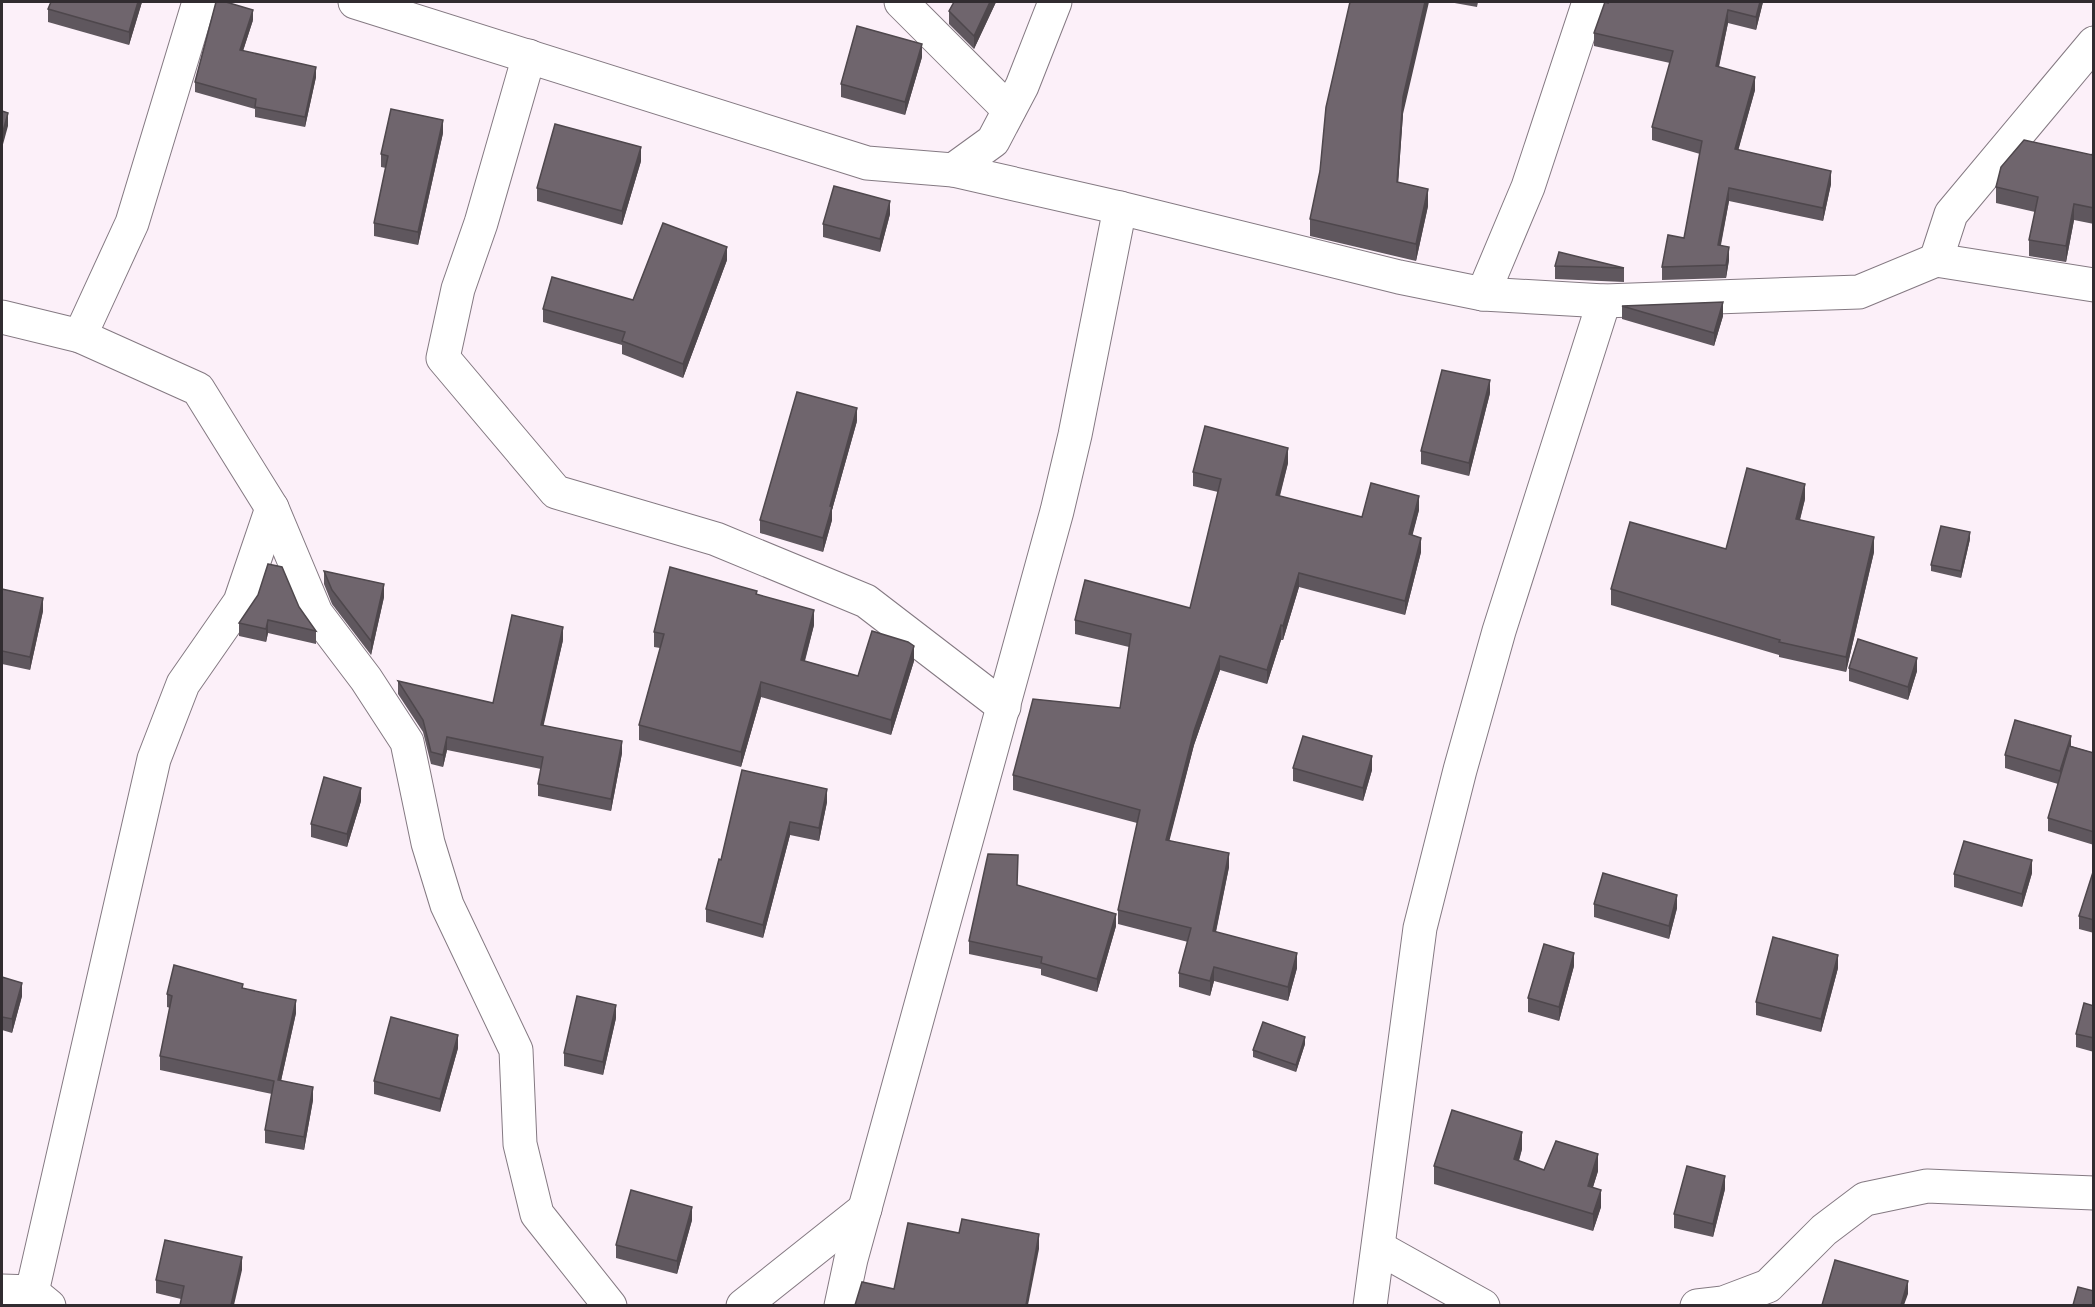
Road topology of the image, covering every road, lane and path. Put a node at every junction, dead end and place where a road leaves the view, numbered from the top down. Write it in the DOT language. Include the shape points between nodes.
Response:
graph roads {
  1 [pos="199,2"];
  2 [pos="355,2"];
  3 [pos="901,2"];
  4 [pos="1055,2"];
  5 [pos="1588,2"];
  6 [pos="2094,43"];
  7 [pos="529,56"];
  8 [pos="1009,110"];
  9 [pos="953,170"];
  10 [pos="1120,208"];
  11 [pos="1936,260"];
  12 [pos="2094,285"];
  13 [pos="1483,294"];
  14 [pos="1604,301"];
  15 [pos="2,317"];
  16 [pos="80,336"];
  17 [pos="272,508"];
  18 [pos="1004,707"];
  19 [pos="2094,1193"];
  20 [pos="865,1209"];
  21 [pos="1379,1248"];
  22 [pos="27,1296"];
  23 [pos="610,1305"];
  24 [pos="743,1305"];
  25 [pos="841,1305"];
  26 [pos="1370,1305"];
  27 [pos="1483,1305"];
  28 [pos="1697,1305"];
  1 -- 16 [label="street" via="132,223"];
  2 -- 7 [label="street"];
  3 -- 8 [label="street"];
  4 -- 8 [label="street"];
  5 -- 13 [label="street" via="1528,187"];
  6 -- 11 [label="street" via="1951,214"];
  7 -- 9 [label="street" via="867,163"];
  7 -- 18 [label="street" via="458,289 443,358 556,492 716,539 867,601"];
  8 -- 9 [label="street" via="993,141"];
  9 -- 10 [label="street"];
  10 -- 13 [label="street"];
  10 -- 18 [label="street" via="1062,489"];
  11 -- 12 [label="street"];
  11 -- 14 [label="street" via="1859,292"];
  13 -- 14 [label="street"];
  14 -- 21 [label="street" via="1499,631 1420,928"];
  15 -- 16 [label="street"];
  16 -- 17 [label="street" via="198,389"];
  17 -- 22 [label="street" via="240,602 183,684 154,759"];
  17 -- 23 [label="street" via="316,613 366,679 406,742 428,843 447,905 516,1050 520,1144 537,1214"];
  18 -- 20 [label="street"];
  19 -- 28 [label="street" via="1927,1186 1865,1199 1824,1230 1768,1286 1723,1303"];
  20 -- 24 [label="street"];
  20 -- 25 [label="street"];
  21 -- 26 [label="street"];
  21 -- 27 [label="street"];
}
